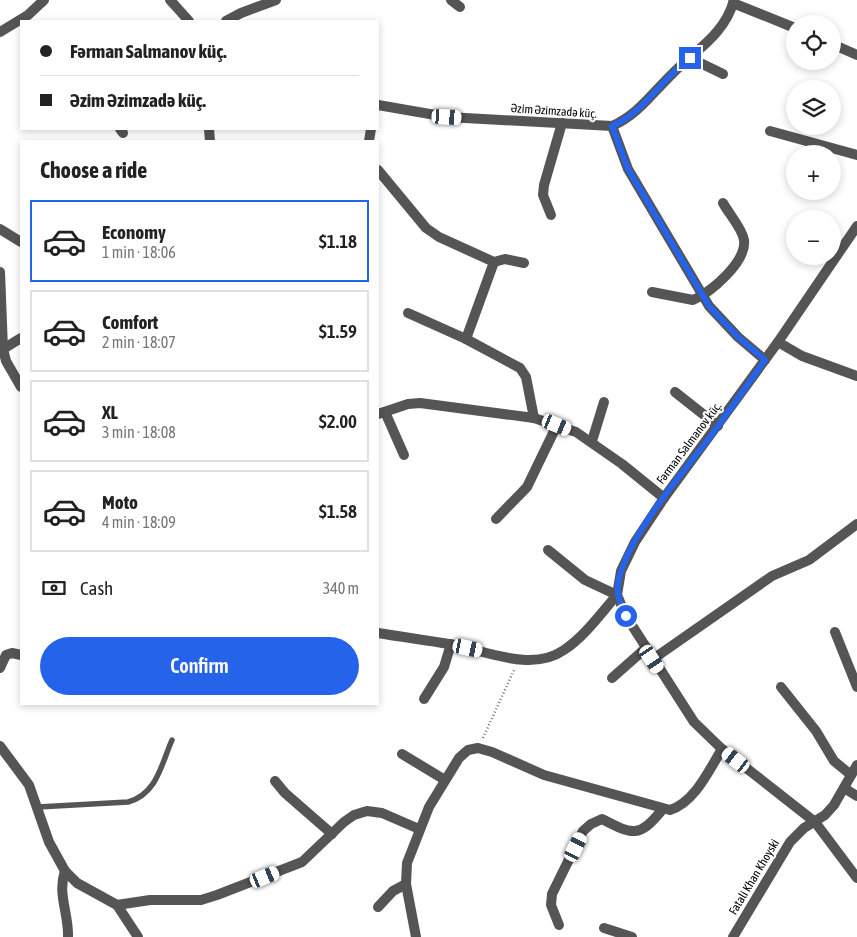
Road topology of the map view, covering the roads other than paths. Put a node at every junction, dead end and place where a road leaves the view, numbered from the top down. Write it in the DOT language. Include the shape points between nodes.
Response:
graph roads {
  1 [pos="44,0"];
  2 [pos="170,0"];
  3 [pos="276,0"];
  4 [pos="451,0"];
  5 [pos="734,2"];
  6 [pos="460,7"];
  7 [pos="30,18"];
  8 [pos="189,20"];
  9 [pos="228,20"];
  10 [pos="20,23"];
  11 [pos="786,24"];
  12 [pos="0,32"];
  13 [pos="841,48"];
  14 [pos="857,55"];
  15 [pos="690,58"];
  16 [pos="723,74"];
  17 [pos="379,105"];
  18 [pos="562,123"];
  19 [pos="612,126"];
  20 [pos="770,131"];
  21 [pos="857,154"];
  22 [pos="379,171"];
  23 [pos="723,203"];
  24 [pos="551,215"];
  25 [pos="857,226"];
  26 [pos="0,229"];
  27 [pos="20,241"];
  28 [pos="494,262"];
  29 [pos="524,263"];
  30 [pos="0,272"];
  31 [pos="652,292"];
  32 [pos="702,296"];
  33 [pos="408,313"];
  34 [pos="20,339"];
  35 [pos="466,339"];
  36 [pos="778,342"];
  37 [pos="2,350"];
  38 [pos="765,360"];
  39 [pos="857,376"];
  40 [pos="20,385"];
  41 [pos="675,392"];
  42 [pos="604,402"];
  43 [pos="381,413"];
  44 [pos="534,418"];
  45 [pos="557,425"];
  46 [pos="718,426"];
  47 [pos="592,441"];
  48 [pos="404,455"];
  49 [pos="664,498"];
  50 [pos="496,519"];
  51 [pos="857,524"];
  52 [pos="548,550"];
  53 [pos="617,595"];
  54 [pos="835,632"];
  55 [pos="379,633"];
  56 [pos="451,644"];
  57 [pos="646,648"];
  58 [pos="20,655"];
  59 [pos="652,659"];
  60 [pos="0,668"];
  61 [pos="612,678"];
  62 [pos="781,687"];
  63 [pos="857,687"];
  64 [pos="424,699"];
  65 [pos="172,740"];
  66 [pos="0,746"];
  67 [pos="722,749"];
  68 [pos="402,754"];
  69 [pos="857,765"];
  70 [pos="851,775"];
  71 [pos="445,780"];
  72 [pos="275,781"];
  73 [pos="844,788"];
  74 [pos="857,796"];
  75 [pos="38,807"];
  76 [pos="662,810"];
  77 [pos="815,822"];
  78 [pos="419,829"];
  79 [pos="332,834"];
  80 [pos="65,872"];
  81 [pos="857,878"];
  82 [pos="406,884"];
  83 [pos="117,904"];
  84 [pos="378,907"];
  85 [pos="559,925"];
  86 [pos="604,928"];
  87 [pos="68,937"];
  88 [pos="138,937"];
  89 [pos="416,937"];
  90 [pos="632,937"];
  91 [pos="733,937"];
  1 -- 7 [label="street"];
  2 -- 8 [label="street"];
  3 -- 9 [label="street"];
  4 -- 6 [label="street"];
  5 -- 11 [label="street"];
  5 -- 15 [label="street, Əzim Əzimzadə küç." via="716,33"];
  10 -- 12 [label="street"];
  13 -- 14 [label="street"];
  15 -- 16 [label="street"];
  15 -- 19 [label="street, Əzim Əzimzadə küç." via="631,115"];
  17 -- 18 [label="street, Əzim Əzimzadə küç." via="447,117"];
  18 -- 19 [label="street, Əzim Əzimzadə küç."];
  18 -- 24 [label="street" via="544,186 543,195"];
  19 -- 32 [label="street" via="628,169"];
  20 -- 21 [label="street"];
  22 -- 28 [label="street" via="426,228"];
  23 -- 32 [label="street" via="744,239 744,249 730,271"];
  25 -- 36 [label="street, Fərman Salmanov küç."];
  26 -- 27 [label="street"];
  28 -- 29 [label="street" via="505,259"];
  28 -- 35 [label="street"];
  30 -- 37 [label="street"];
  31 -- 32 [label="street" via="681,300"];
  32 -- 38 [label="street" via="718,317"];
  33 -- 35 [label="street"];
  34 -- 37 [label="street"];
  35 -- 44 [label="street" via="520,368 528,385"];
  36 -- 38 [label="street, Fərman Salmanov küç."];
  36 -- 39 [label="street" via="802,356"];
  37 -- 40 [label="street"];
  38 -- 46 [label="street, Fərman Salmanov küç."];
  41 -- 46 [label="street"];
  42 -- 47 [label="street"];
  43 -- 44 [label="street" via="420,403"];
  43 -- 48 [label="street"];
  44 -- 45 [label="street"];
  45 -- 47 [label="street"];
  45 -- 50 [label="street" via="527,487"];
  46 -- 49 [label="street, Fərman Salmanov küç."];
  47 -- 49 [label="street"];
  49 -- 53 [label="street, Fərman Salmanov küç." via="635,542 621,571"];
  51 -- 59 [label="street" via="809,560 772,576"];
  52 -- 53 [label="street" via="585,580"];
  53 -- 56 [label="street" via="580,637 550,657 519,660"];
  53 -- 57 [label="street"];
  54 -- 63 [label="street"];
  55 -- 56 [label="street"];
  56 -- 64 [label="street" via="444,667"];
  57 -- 59 [label="street"];
  57 -- 61 [label="street"];
  58 -- 60 [label="street" via="6,655"];
  59 -- 67 [label="street" via="694,722"];
  62 -- 70 [label="street" via="806,716 834,761"];
  65 -- 75 [label="lane" via="151,789 140,799"];
  66 -- 75 [label="street" via="29,785"];
  67 -- 76 [label="street" via="685,802 670,810"];
  67 -- 77 [label="street"];
  68 -- 71 [label="street"];
  69 -- 70 [label="street, Fatali Khan Khoyski"];
  70 -- 73 [label="street, Fatali Khan Khoyski"];
  71 -- 76 [label="street" via="459,758 468,750 478,748 544,775"];
  71 -- 78 [label="street"];
  72 -- 79 [label="street"];
  73 -- 74 [label="street"];
  73 -- 77 [label="street, Fatali Khan Khoyski" via="830,810"];
  75 -- 80 [label="street" via="49,842"];
  76 -- 85 [label="street" via="648,828 638,831 624,830 602,819 583,831 552,894 551,905"];
  77 -- 81 [label="street"];
  77 -- 91 [label="street, Fatali Khan Khoyski" via="790,842"];
  78 -- 79 [label="street" via="382,813 367,811 354,815"];
  78 -- 82 [label="street" via="407,863"];
  79 -- 83 [label="street" via="302,862 218,895 201,900"];
  80 -- 83 [label="street" via="77,883"];
  80 -- 87 [label="street" via="61,883"];
  82 -- 84 [label="street" via="393,891"];
  82 -- 89 [label="street"];
  83 -- 88 [label="street"];
  86 -- 90 [label="street"];
}
